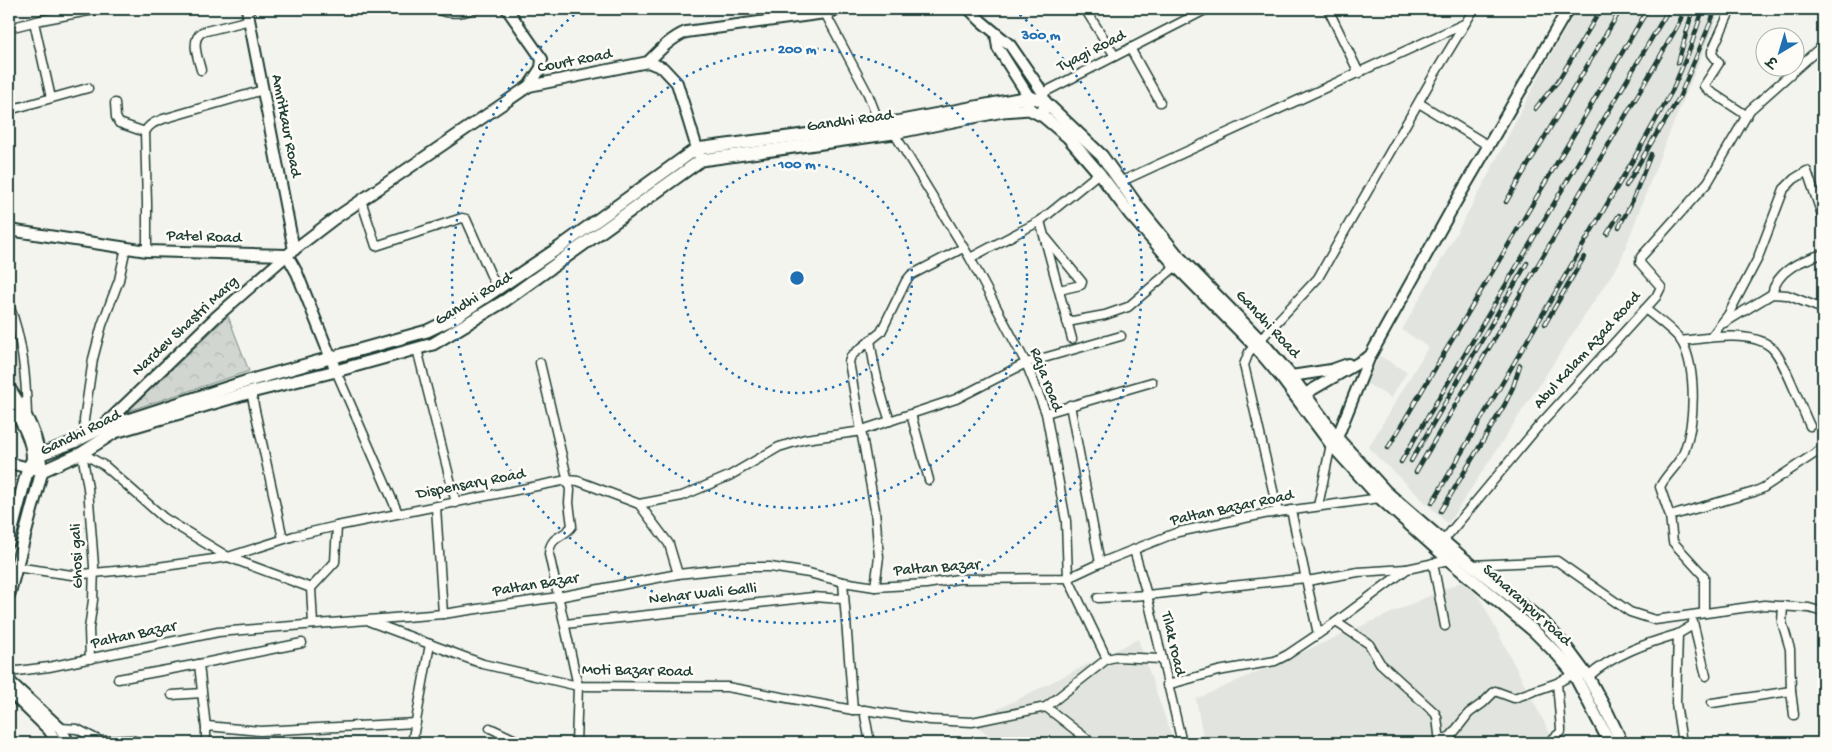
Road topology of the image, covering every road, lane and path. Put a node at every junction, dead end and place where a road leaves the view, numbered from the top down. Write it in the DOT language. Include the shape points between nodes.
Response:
graph roads {
  1 [pos="99,9"];
  2 [pos="247,9"];
  3 [pos="436,9"];
  4 [pos="473,9"];
  5 [pos="507,9"];
  6 [pos="840,9"];
  7 [pos="969,9"];
  8 [pos="1085,9"];
  9 [pos="1207,9"];
  10 [pos="1328,9"];
  11 [pos="1474,9"];
  12 [pos="1568,9"];
  13 [pos="1731,9"];
  14 [pos="825,13"];
  15 [pos="250,20"];
  16 [pos="34,22"];
  17 [pos="1464,24"];
  18 [pos="9,28"];
  19 [pos="996,34"];
  20 [pos="1823,45"];
  21 [pos="1130,48"];
  22 [pos="1115,56"];
  23 [pos="648,62"];
  24 [pos="201,70"];
  25 [pos="1358,73"];
  26 [pos="529,86"];
  27 [pos="88,88"];
  28 [pos="263,90"];
  29 [pos="1044,97"];
  30 [pos="51,98"];
  31 [pos="1160,102"];
  32 [pos="115,103"];
  33 [pos="1029,103"];
  34 [pos="1419,103"];
  35 [pos="9,110"];
  36 [pos="1746,114"];
  37 [pos="1043,116"];
  38 [pos="880,125"];
  39 [pos="145,132"];
  40 [pos="894,133"];
  41 [pos="1489,146"];
  42 [pos="696,149"];
  43 [pos="701,160"];
  44 [pos="1099,173"];
  45 [pos="1120,182"];
  46 [pos="361,200"];
  47 [pos="1823,218"];
  48 [pos="1040,221"];
  49 [pos="9,230"];
  50 [pos="1044,234"];
  51 [pos="126,248"];
  52 [pos="963,248"];
  53 [pos="147,251"];
  54 [pos="291,253"];
  55 [pos="1823,254"];
  56 [pos="970,258"];
  57 [pos="1176,266"];
  58 [pos="496,289"];
  59 [pos="1059,290"];
  60 [pos="1772,294"];
  61 [pos="9,305"];
  62 [pos="1645,308"];
  63 [pos="1823,309"];
  64 [pos="1067,322"];
  65 [pos="1722,324"];
  66 [pos="1121,336"];
  67 [pos="1711,338"];
  68 [pos="1072,339"];
  69 [pos="870,340"];
  70 [pos="1681,341"];
  71 [pos="1258,343"];
  72 [pos="417,349"];
  73 [pos="1370,356"];
  74 [pos="332,358"];
  75 [pos="540,363"];
  76 [pos="1026,363"];
  77 [pos="336,372"];
  78 [pos="1291,376"];
  79 [pos="1152,382"];
  80 [pos="9,387"];
  81 [pos="251,392"];
  82 [pos="1301,397"];
  83 [pos="9,403"];
  84 [pos="1070,405"];
  85 [pos="1046,413"];
  86 [pos="912,414"];
  87 [pos="27,415"];
  88 [pos="890,421"];
  89 [pos="1810,426"];
  90 [pos="100,428"];
  91 [pos="861,431"];
  92 [pos="84,436"];
  93 [pos="1334,441"];
  94 [pos="1823,448"];
  95 [pos="82,453"];
  96 [pos="34,461"];
  97 [pos="9,463"];
  98 [pos="42,470"];
  99 [pos="568,480"];
  100 [pos="929,480"];
  101 [pos="1380,498"];
  102 [pos="456,503"];
  103 [pos="639,504"];
  104 [pos="1318,506"];
  105 [pos="436,507"];
  106 [pos="1291,510"];
  107 [pos="1278,512"];
  108 [pos="398,513"];
  109 [pos="1670,516"];
  110 [pos="337,526"];
  111 [pos="283,539"];
  112 [pos="9,541"];
  113 [pos="1443,541"];
  114 [pos="1134,550"];
  115 [pos="228,557"];
  116 [pos="1449,560"];
  117 [pos="1100,563"];
  118 [pos="1433,563"];
  119 [pos="15,567"];
  120 [pos="1407,569"];
  121 [pos="1468,569"];
  122 [pos="94,573"];
  123 [pos="678,574"];
  124 [pos="1068,578"];
  125 [pos="1306,579"];
  126 [pos="843,582"];
  127 [pos="875,587"];
  128 [pos="311,588"];
  129 [pos="9,594"];
  130 [pos="1147,595"];
  131 [pos="558,597"];
  132 [pos="1098,598"];
  133 [pos="843,599"];
  134 [pos="1783,606"];
  135 [pos="1823,612"];
  136 [pos="1704,613"];
  137 [pos="443,614"];
  138 [pos="1691,615"];
  139 [pos="369,621"];
  140 [pos="1336,622"];
  141 [pos="313,624"];
  142 [pos="565,624"];
  143 [pos="1693,625"];
  144 [pos="1445,626"];
  145 [pos="1318,634"];
  146 [pos="1678,634"];
  147 [pos="302,643"];
  148 [pos="430,644"];
  149 [pos="90,659"];
  150 [pos="1107,659"];
  151 [pos="1161,659"];
  152 [pos="199,664"];
  153 [pos="9,672"];
  154 [pos="1574,674"];
  155 [pos="1706,676"];
  156 [pos="1588,677"];
  157 [pos="118,679"];
  158 [pos="9,682"];
  159 [pos="1557,683"];
  160 [pos="1167,685"];
  161 [pos="578,686"];
  162 [pos="9,691"];
  163 [pos="1791,691"];
  164 [pos="202,693"];
  165 [pos="172,695"];
  166 [pos="1712,703"];
  167 [pos="1046,707"];
  168 [pos="853,710"];
  169 [pos="864,710"];
  170 [pos="1794,716"];
  171 [pos="416,723"];
  172 [pos="60,728"];
  173 [pos="206,728"];
  174 [pos="490,728"];
  175 [pos="1440,742"];
  176 [pos="57,743"];
  177 [pos="69,743"];
  178 [pos="144,743"];
  179 [pos="206,743"];
  180 [pos="412,743"];
  181 [pos="522,743"];
  182 [pos="576,743"];
  183 [pos="870,743"];
  184 [pos="1092,743"];
  185 [pos="1182,743"];
  186 [pos="1548,743"];
  187 [pos="1610,743"];
  188 [pos="1620,743"];
  189 [pos="1682,743"];
  1 -- 16 [label="street"];
  2 -- 15 [label="street, Amritkaur Road"];
  3 -- 4 [label="street" via="456,13"];
  5 -- 26 [label="street" via="542,59 542,68"];
  6 -- 14 [label="street"];
  7 -- 19 [label="street"];
  8 -- 22 [label="street"];
  9 -- 21 [label="street, Tyagi Road"];
  10 -- 25 [label="street"];
  11 -- 17 [label="street"];
  12 -- 41 [label="street"];
  13 -- 36 [label="street" via="1712,51 1719,63 1704,86"];
  14 -- 23 [label="street" via="686,32"];
  14 -- 38 [label="street" via="868,94"];
  15 -- 24 [label="street" via="197,35 195,42"];
  15 -- 28 [label="street, Amritkaur Road"];
  16 -- 18 [label="street"];
  16 -- 30 [label="street"];
  17 -- 25 [label="street"];
  17 -- 34 [label="street"];
  19 -- 29 [label="street" via="1010,45"];
  19 -- 33 [label="street" via="998,48"];
  20 -- 36 [label="street, Abul Kalam Azad Road"];
  21 -- 22 [label="street, Tyagi Road"];
  21 -- 31 [label="street"];
  22 -- 29 [label="street, Tyagi Road"];
  23 -- 26 [label="street, Court Road"];
  23 -- 42 [label="street" via="663,68 677,84"];
  25 -- 45 [label="street"];
  26 -- 46 [label="street, Court Road"];
  27 -- 30 [label="street"];
  28 -- 39 [label="street" via="153,122"];
  28 -- 54 [label="street, Amritkaur Road"];
  29 -- 33 [label="main road"];
  29 -- 37 [label="street"];
  29 -- 45 [label="main road, Gandhi Road" via="1102,156"];
  30 -- 35 [label="street"];
  32 -- 39 [label="street" via="119,123"];
  33 -- 37 [label="main road, Gandhi Road"];
  33 -- 38 [label="main road, Gandhi Road"];
  33 -- 40 [label="main road, Gandhi Road"];
  34 -- 41 [label="street"];
  34 -- 71 [label="street" via="1318,278"];
  36 -- 62 [label="street, Abul Kalam Azad Road" via="1708,182 1640,257 1640,264 1661,287"];
  37 -- 44 [label="main road, Gandhi Road" via="1068,137"];
  38 -- 42 [label="main road, Gandhi Road"];
  39 -- 53 [label="street"];
  40 -- 43 [label="main road, Gandhi Road"];
  40 -- 52 [label="street, Raja road"];
  41 -- 73 [label="street"];
  42 -- 43 [label="street"];
  42 -- 58 [label="main road, Gandhi Road"];
  43 -- 72 [label="main road, Gandhi Road" via="506,300 433,344"];
  44 -- 48 [label="street"];
  44 -- 57 [label="main road, Gandhi Road"];
  45 -- 71 [label="main road, Gandhi Road" via="1178,256"];
  46 -- 54 [label="street, Court Road"];
  46 -- 58 [label="street" via="376,246 462,218 466,220"];
  47 -- 65 [label="street" via="1807,171 1784,189 1757,260"];
  48 -- 50 [label="street"];
  48 -- 56 [label="street"];
  49 -- 51 [label="street, Patel Road"];
  50 -- 59 [label="street"];
  50 -- 59 [label="street" via="1082,282 1081,285"];
  51 -- 53 [label="street, Patel Road"];
  51 -- 92 [label="street" via="93,359"];
  52 -- 56 [label="street, Raja road"];
  52 -- 69 [label="street" via="911,275 881,332"];
  53 -- 54 [label="street, Patel Road"];
  54 -- 74 [label="street"];
  54 -- 90 [label="street, Nardev Shastri Marg" via="216,318"];
  55 -- 60 [label="street" via="1793,266 1775,283"];
  56 -- 76 [label="street, Raja road"];
  57 -- 64 [label="street" via="1128,308"];
  57 -- 71 [label="main road, Gandhi Road"];
  58 -- 74 [label="main road, Gandhi Road" via="454,318 427,331"];
  59 -- 64 [label="street"];
  60 -- 63 [label="street" via="1786,295"];
  60 -- 65 [label="street"];
  61 -- 87 [label="street" via="24,370"];
  62 -- 70 [label="street"];
  62 -- 113 [label="street, Abul Kalam Azad Road" via="1537,428"];
  64 -- 68 [label="street"];
  65 -- 67 [label="street"];
  66 -- 76 [label="street"];
  67 -- 70 [label="street"];
  67 -- 89 [label="street" via="1754,339 1770,346 1783,365"];
  69 -- 88 [label="street" via="880,394"];
  69 -- 91 [label="street" via="851,356 849,362"];
  70 -- 109 [label="street" via="1691,366 1692,397 1684,453 1660,487"];
  71 -- 78 [label="main road, Gandhi Road"];
  71 -- 82 [label="main road, Gandhi Road"];
  71 -- 107 [label="street" via="1249,352 1244,365"];
  72 -- 77 [label="main road, Gandhi Road"];
  72 -- 102 [label="street"];
  73 -- 78 [label="street" via="1331,370"];
  73 -- 82 [label="street"];
  73 -- 93 [label="street"];
  74 -- 77 [label="street"];
  74 -- 90 [label="main road, Gandhi Road"];
  75 -- 99 [label="street"];
  76 -- 85 [label="street, Raja road"];
  76 -- 86 [label="street" via="956,399"];
  77 -- 81 [label="main road, Gandhi Road"];
  77 -- 108 [label="street"];
  78 -- 82 [label="main road, Gandhi Road"];
  79 -- 84 [label="street"];
  80 -- 87 [label="street"];
  81 -- 95 [label="main road, Gandhi Road" via="115,432"];
  81 -- 111 [label="street"];
  82 -- 93 [label="main road, Gandhi Road"];
  83 -- 96 [label="street" via="28,438"];
  84 -- 85 [label="street"];
  84 -- 117 [label="street"];
  85 -- 124 [label="street, Raja road" via="1066,521"];
  86 -- 88 [label="street"];
  86 -- 100 [label="street"];
  87 -- 96 [label="street" via="36,435"];
  88 -- 91 [label="street"];
  90 -- 92 [label="main road, Gandhi Road"];
  91 -- 103 [label="street" via="805,439 779,447 729,476 682,496"];
  91 -- 127 [label="street" via="875,510 879,557"];
  92 -- 96 [label="main road, Gandhi Road"];
  93 -- 101 [label="main road, Gandhi Road"];
  93 -- 104 [label="street"];
  93 -- 113 [label="main road, Gandhi Road"];
  94 -- 109 [label="street" via="1754,492"];
  95 -- 98 [label="main road, Gandhi Road"];
  95 -- 115 [label="street" via="104,466 164,518"];
  95 -- 122 [label="street, Ghosi gali"];
  96 -- 97 [label="street"];
  96 -- 98 [label="street"];
  96 -- 98 [label="street"];
  96 -- 112 [label="main road, Gandhi Road"];
  98 -- 119 [label="main road, Gandhi Road"];
  99 -- 102 [label="street, Dispensary Road"];
  99 -- 103 [label="street, Dispensary Road"];
  99 -- 131 [label="street" via="572,526 554,540 549,549"];
  101 -- 104 [label="street, Paltan Bazar Road"];
  101 -- 116 [label="main road, Gandhi Road"];
  102 -- 105 [label="street, Dispensary Road"];
  103 -- 123 [label="street" via="669,544"];
  104 -- 106 [label="street, Paltan Bazar Road"];
  105 -- 108 [label="street, Dispensary Road"];
  105 -- 137 [label="street"];
  106 -- 107 [label="street, Paltan Bazar Road"];
  106 -- 125 [label="street"];
  107 -- 114 [label="street, Paltan Bazar Road" via="1178,532"];
  108 -- 110 [label="street, Dispensary Road"];
  109 -- 136 [label="street" via="1674,542 1704,576"];
  110 -- 111 [label="street, Dispensary Road"];
  110 -- 128 [label="street" via="335,562"];
  111 -- 115 [label="street, Dispensary Road"];
  113 -- 121 [label="main road, Gandhi Road"];
  114 -- 117 [label="street, Paltan Bazar Road"];
  114 -- 130 [label="street, Tilak road"];
  115 -- 122 [label="street, Dispensary Road"];
  115 -- 128 [label="street"];
  116 -- 118 [label="street"];
  116 -- 121 [label="main road, Gandhi Road"];
  117 -- 124 [label="street, Paltan Bazar Road"];
  118 -- 120 [label="street"];
  118 -- 144 [label="street"];
  119 -- 122 [label="street, Dispensary Road" via="72,575"];
  119 -- 129 [label="main road, Gandhi Road"];
  120 -- 125 [label="street"];
  120 -- 140 [label="street"];
  121 -- 138 [label="street" via="1557,561 1630,612 1655,620"];
  121 -- 154 [label="main road, Saharanpur road"];
  121 -- 156 [label="main road, Saharanpur road" via="1543,622 1566,646"];
  122 -- 149 [label="street, Ghosi gali"];
  123 -- 126 [label="street, Paltan Bazar" via="770,567"];
  123 -- 131 [label="street, Paltan Bazar"];
  124 -- 127 [label="street, Paltan Bazar" via="958,578 926,584"];
  124 -- 150 [label="street, Raja road"];
  125 -- 130 [label="street"];
  125 -- 145 [label="street"];
  126 -- 127 [label="street, Paltan Bazar"];
  126 -- 133 [label="street"];
  128 -- 141 [label="street"];
  130 -- 132 [label="street"];
  130 -- 151 [label="street, Tilak road"];
  131 -- 137 [label="street, Paltan Bazar"];
  131 -- 142 [label="street"];
  133 -- 142 [label="street, Nehar Wali Galli" via="813,597"];
  133 -- 168 [label="street"];
  134 -- 135 [label="street"];
  134 -- 136 [label="street" via="1764,605"];
  134 -- 163 [label="street" via="1782,622 1790,649"];
  136 -- 138 [label="street"];
  137 -- 139 [label="street, Paltan Bazar"];
  138 -- 143 [label="street"];
  139 -- 141 [label="street, Paltan Bazar"];
  139 -- 148 [label="street, Moti Bazar Road"];
  140 -- 145 [label="street"];
  140 -- 175 [label="street" via="1369,644 1380,663 1435,713"];
  141 -- 149 [label="street, Paltan Bazar" via="218,632"];
  142 -- 161 [label="street"];
  143 -- 146 [label="street"];
  143 -- 155 [label="street"];
  145 -- 160 [label="street" via="1274,661"];
  146 -- 156 [label="street" via="1606,663"];
  146 -- 189 [label="street" via="1676,703"];
  147 -- 152 [label="street"];
  148 -- 161 [label="street, Moti Bazar Road" via="483,664"];
  148 -- 171 [label="street"];
  149 -- 153 [label="street, Paltan Bazar"];
  150 -- 151 [label="street"];
  150 -- 167 [label="street"];
  151 -- 160 [label="street, Tilak road"];
  152 -- 157 [label="street"];
  152 -- 164 [label="street"];
  154 -- 159 [label="street"];
  154 -- 187 [label="main road, Saharanpur road"];
  156 -- 188 [label="main road, Saharanpur road"];
  158 -- 172 [label="street"];
  159 -- 175 [label="street" via="1514,698 1495,691 1469,713 1451,736"];
  159 -- 186 [label="street" via="1561,729"];
  160 -- 185 [label="street, Tilak road"];
  161 -- 168 [label="street, Moti Bazar Road" via="727,687"];
  161 -- 182 [label="street"];
  162 -- 176 [label="street" via="49,730"];
  163 -- 166 [label="street"];
  163 -- 170 [label="street"];
  164 -- 165 [label="street"];
  164 -- 173 [label="street"];
  167 -- 169 [label="street, Moti Bazar Road" via="972,722 930,720"];
  167 -- 184 [label="street"];
  168 -- 169 [label="street, Moti Bazar Road"];
  169 -- 183 [label="street"];
  171 -- 173 [label="street" via="260,731"];
  171 -- 180 [label="street"];
  172 -- 177 [label="street"];
  172 -- 178 [label="street" via="77,729 100,741"];
  173 -- 179 [label="street"];
  174 -- 181 [label="street"];
}
